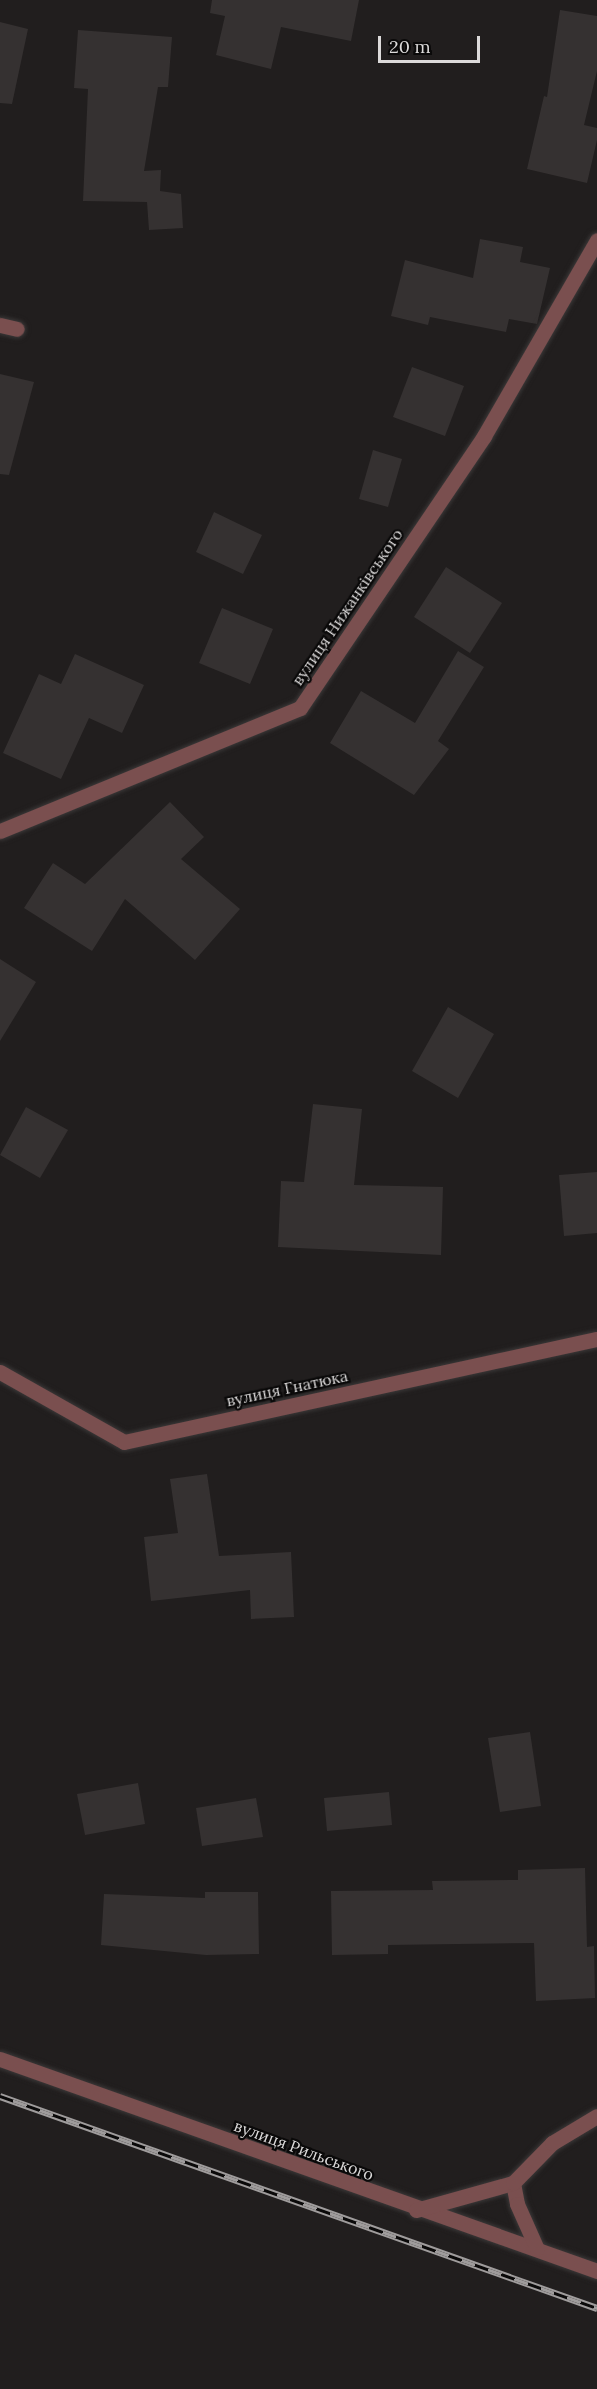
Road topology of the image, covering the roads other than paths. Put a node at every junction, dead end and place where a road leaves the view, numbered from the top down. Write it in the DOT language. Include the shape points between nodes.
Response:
graph roads {
  1 [pos="597,240"];
  2 [pos="0,325"];
  3 [pos="17,329"];
  4 [pos="0,831"];
  5 [pos="597,1339"];
  6 [pos="0,1372"];
  7 [pos="0,2059"];
  8 [pos="597,2116"];
  9 [pos="513,2183"];
  10 [pos="416,2210"];
  11 [pos="537,2249"];
  12 [pos="597,2271"];
  1 -- 4 [label="street, вулиця Нижанківського" via="484,436 300,708"];
  2 -- 3 [label="street"];
  5 -- 6 [label="street, вулиця Гнатюка" via="124,1442"];
  7 -- 10 [label="street, вулиця Рильського"];
  8 -- 9 [label="street" via="552,2143"];
  9 -- 10 [label="street"];
  9 -- 11 [label="street" via="516,2204"];
  10 -- 11 [label="street, вулиця Рильського"];
  11 -- 12 [label="street, вулиця Рильського"];
}
